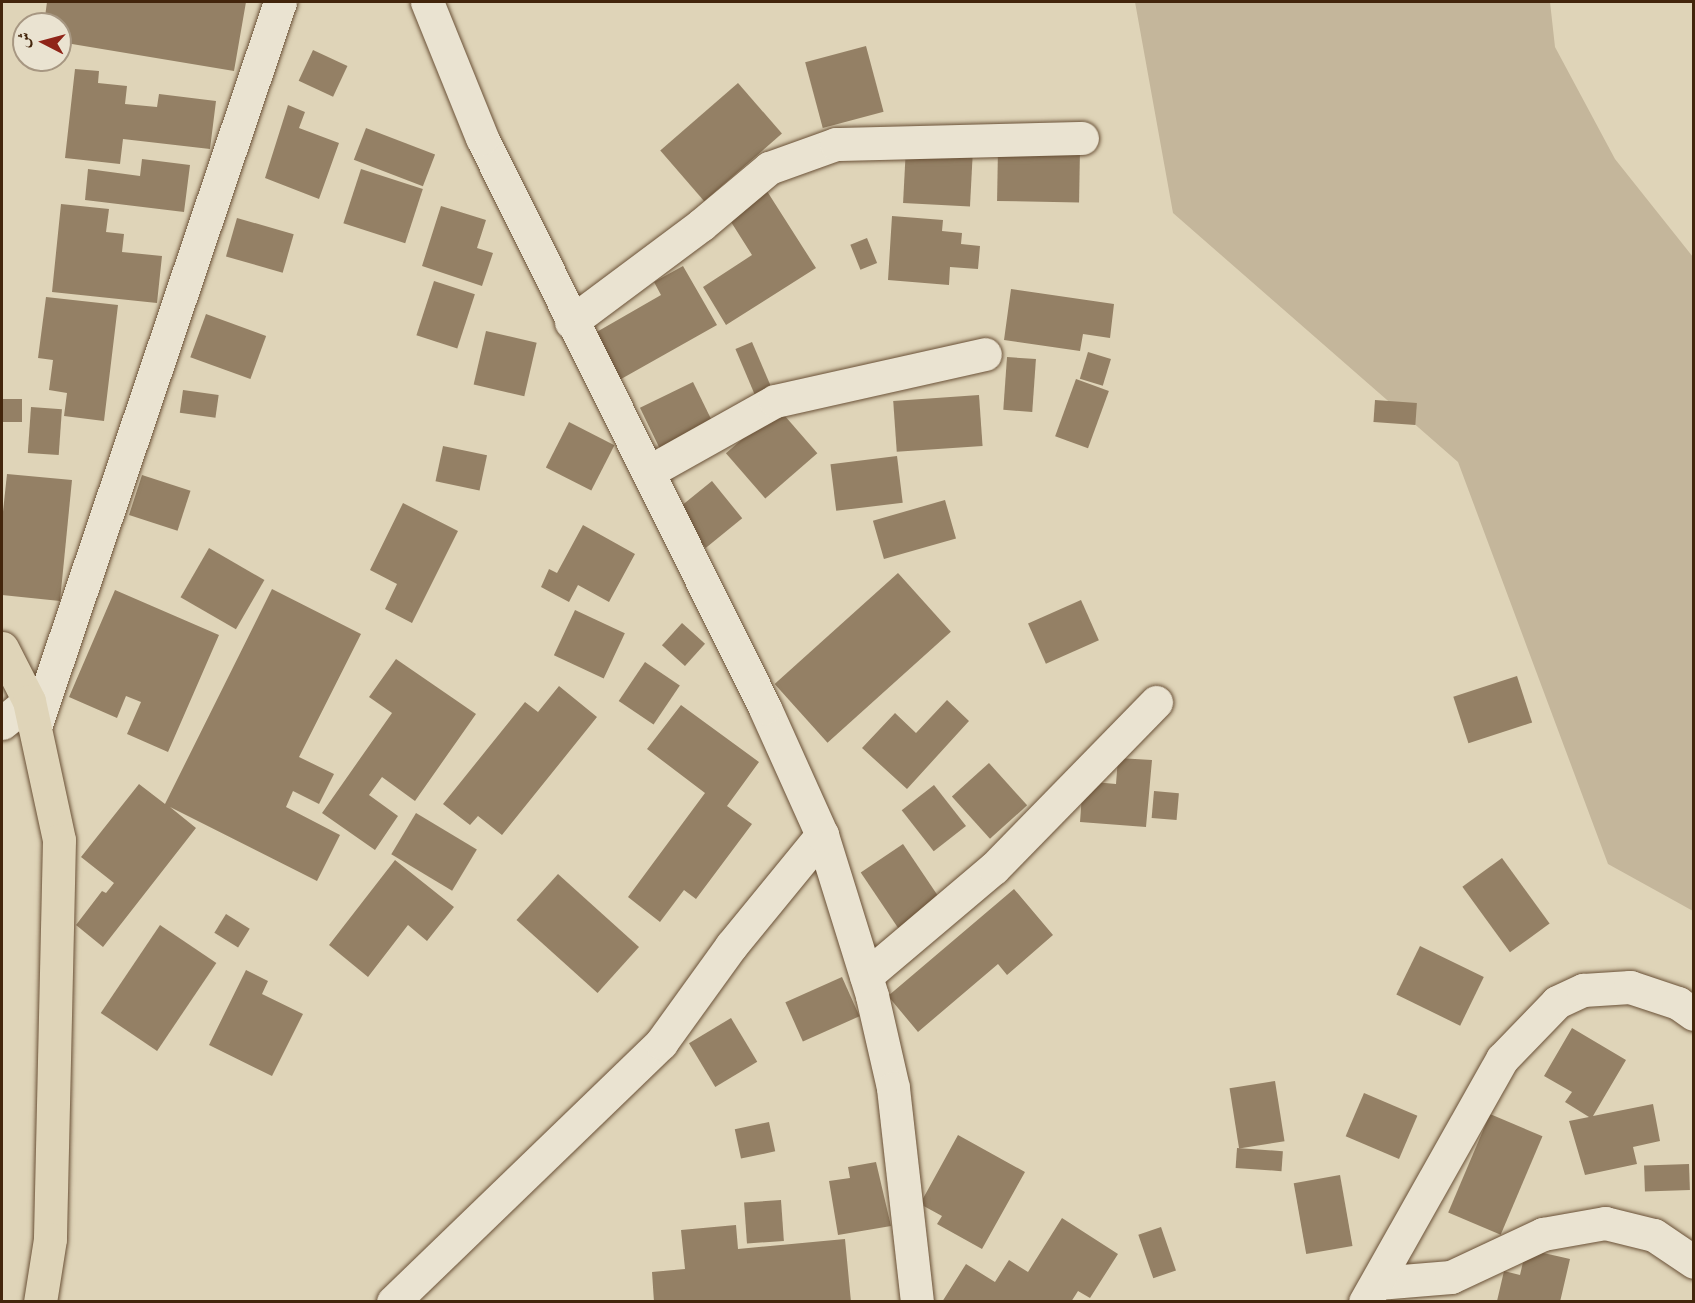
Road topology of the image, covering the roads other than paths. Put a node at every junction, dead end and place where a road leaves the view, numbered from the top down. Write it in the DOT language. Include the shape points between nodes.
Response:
graph roads {
  1 [pos="280,2"];
  2 [pos="427,2"];
  3 [pos="1082,138"];
  4 [pos="571,322"];
  5 [pos="985,354"];
  6 [pos="648,472"];
  7 [pos="2,648"];
  8 [pos="1156,702"];
  9 [pos="32,714"];
  10 [pos="2,723"];
  11 [pos="822,835"];
  12 [pos="866,976"];
  13 [pos="1694,1014"];
  14 [pos="1694,1262"];
  15 [pos="1372,1292"];
  16 [pos="40,1302"];
  17 [pos="393,1302"];
  18 [pos="918,1302"];
  1 -- 9 [label="street"];
  2 -- 4 [label="street" via="482,138"];
  3 -- 4 [label="street" via="836,144 769,168 701,225"];
  4 -- 6 [label="street"];
  5 -- 6 [label="street" via="775,401"];
  6 -- 11 [label="street" via="765,708"];
  7 -- 9 [label="main road"];
  8 -- 12 [label="street" via="994,868"];
  9 -- 10 [label="street"];
  9 -- 16 [label="main road" via="59,840 50,1239"];
  11 -- 12 [label="street"];
  11 -- 17 [label="street" via="731,946 661,1043"];
  12 -- 18 [label="street" via="893,1088"];
  13 -- 15 [label="street" via="1678,1003 1630,987 1583,990 1557,1002 1503,1059"];
  14 -- 15 [label="street" via="1654,1235 1605,1223 1543,1234 1451,1277"];
}
